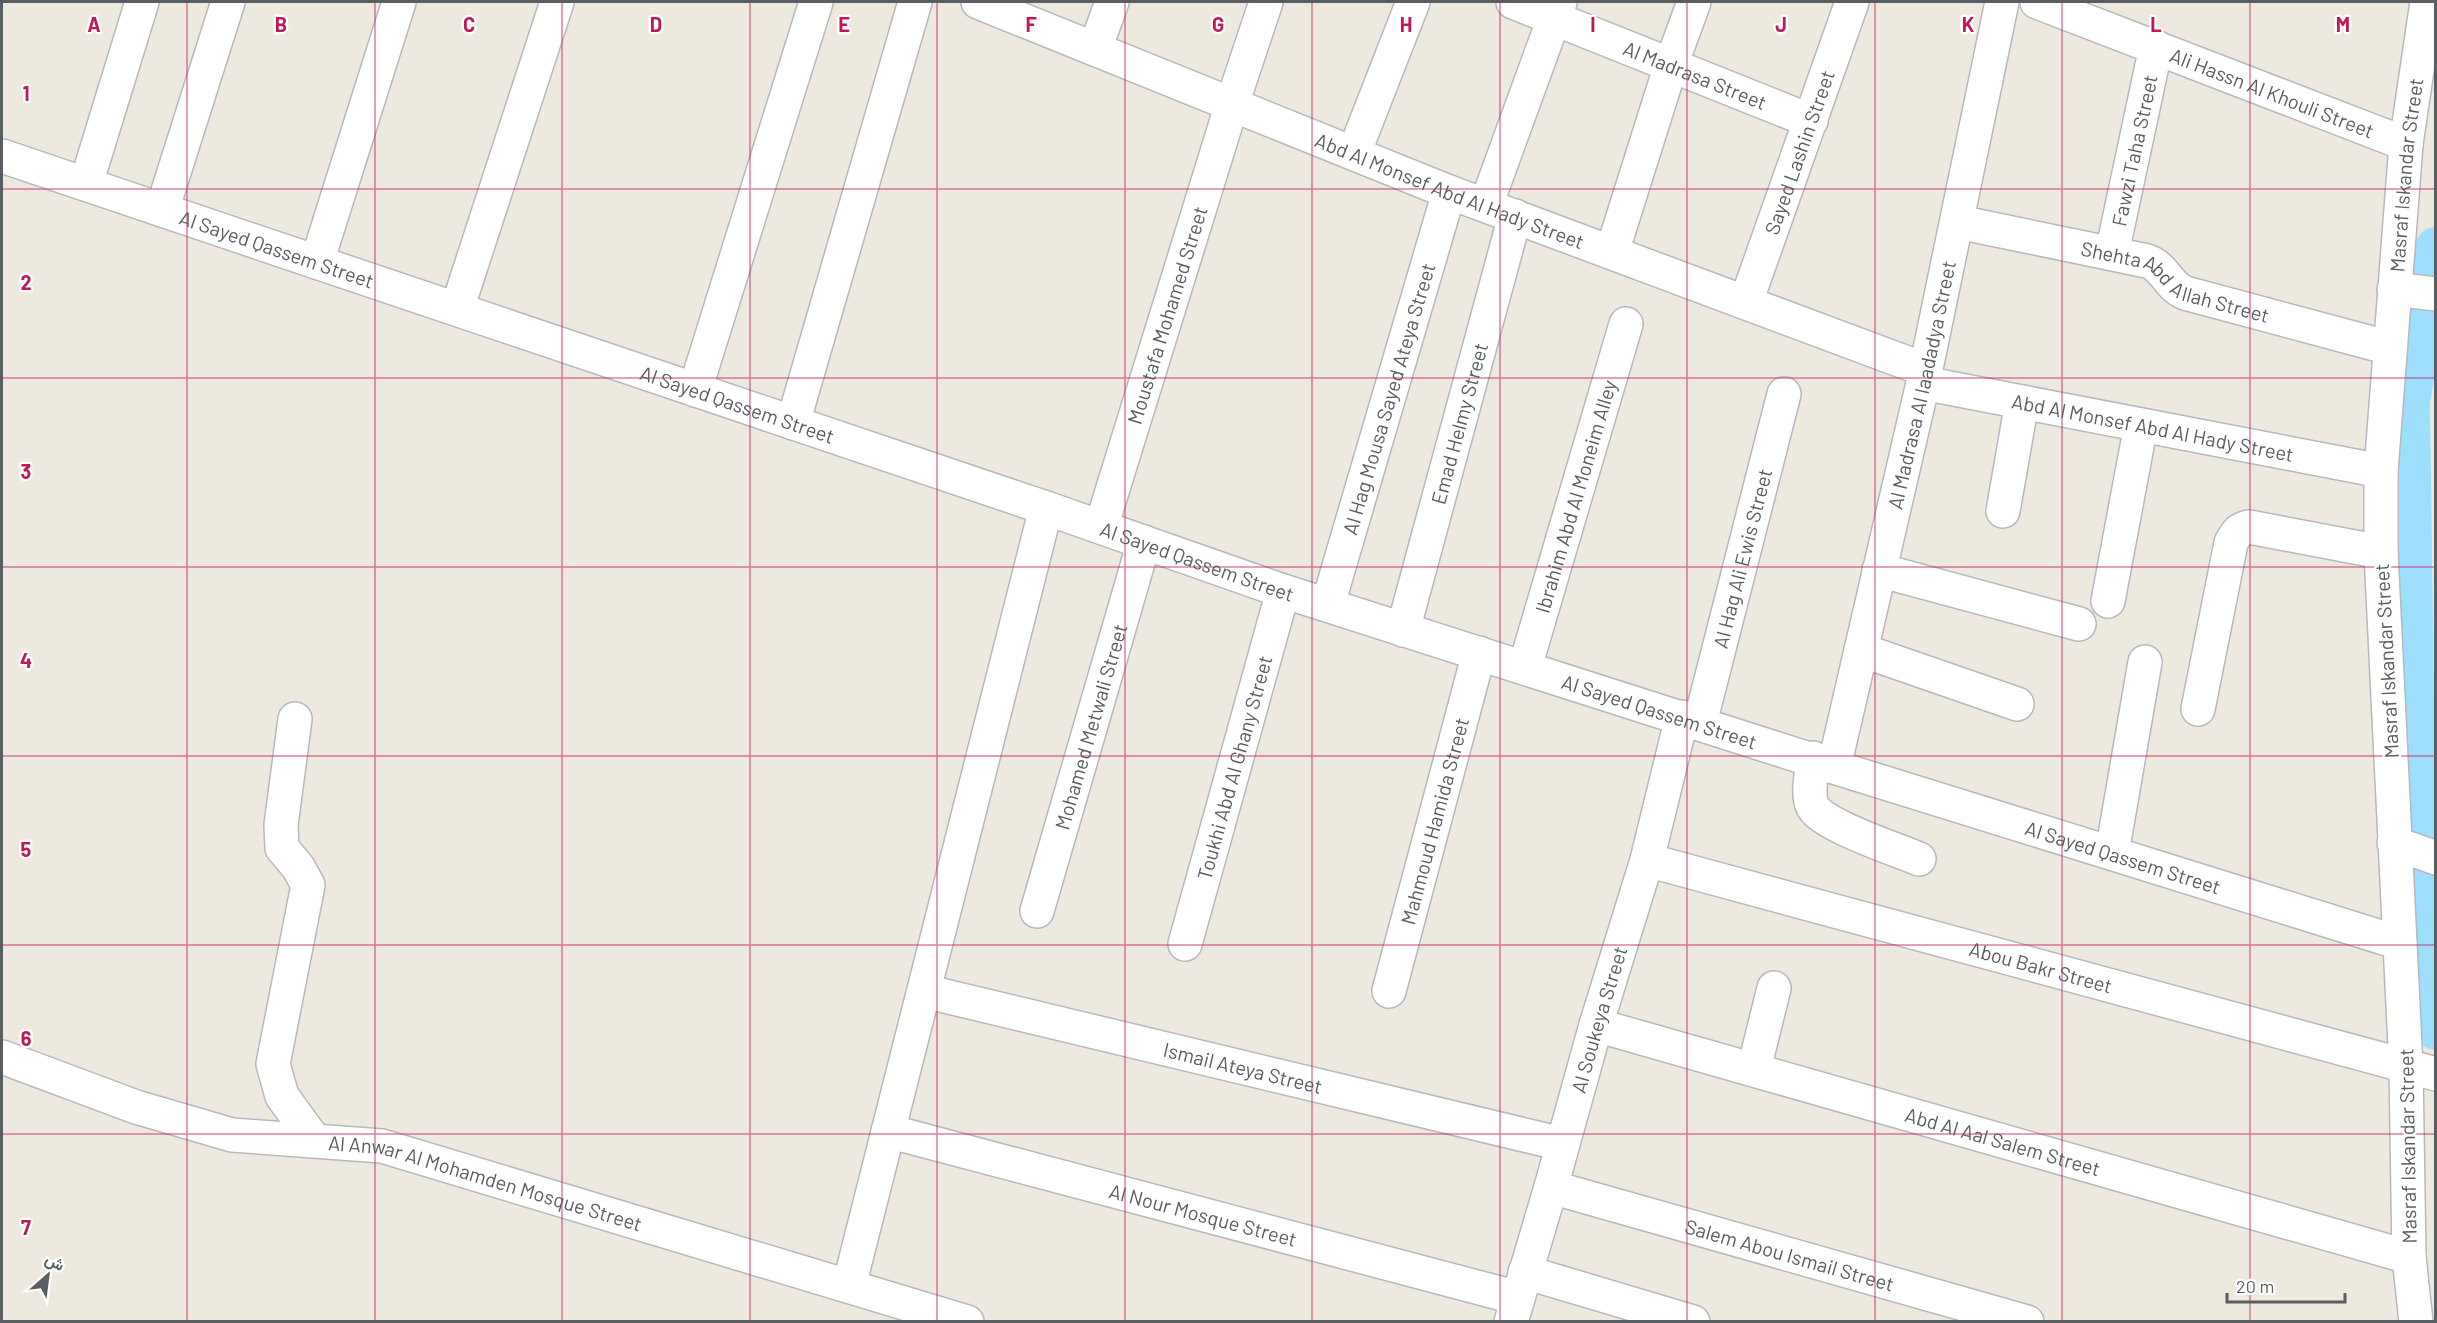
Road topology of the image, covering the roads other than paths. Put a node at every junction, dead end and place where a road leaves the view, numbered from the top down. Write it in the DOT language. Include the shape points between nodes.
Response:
graph roads {
  1 [pos="142,2"];
  2 [pos="228,2"];
  3 [pos="399,2"];
  4 [pos="557,2"];
  5 [pos="816,2"];
  6 [pos="915,2"];
  7 [pos="978,2"];
  8 [pos="1112,2"];
  9 [pos="1266,2"];
  10 [pos="1413,2"];
  11 [pos="1513,2"];
  12 [pos="1694,2"];
  13 [pos="1852,2"];
  14 [pos="2002,2"];
  15 [pos="2037,2"];
  16 [pos="2427,2"];
  17 [pos="1557,10"];
  18 [pos="2156,47"];
  19 [pos="1095,49"];
  20 [pos="1671,65"];
  21 [pos="1232,104"];
  22 [pos="1811,121"];
  23 [pos="2406,144"];
  24 [pos="1354,153"];
  25 [pos="2,156"];
  26 [pos="86,184"];
  27 [pos="1449,192"];
  28 [pos="162,210"];
  29 [pos="1500,211"];
  30 [pos="1958,222"];
  31 [pos="1612,252"];
  32 [pos="2112,253"];
  33 [pos="317,262"];
  34 [pos="2394,289"];
  35 [pos="2436,294"];
  36 [pos="1746,303"];
  37 [pos="457,309"];
  38 [pos="1626,324"];
  39 [pos="2390,348"];
  40 [pos="1924,376"];
  41 [pos="695,390"];
  42 [pos="1784,394"];
  43 [pos="2022,402"];
  44 [pos="793,423"];
  45 [pos="2141,425"];
  46 [pos="2381,471"];
  47 [pos="1046,508"];
  48 [pos="2003,511"];
  49 [pos="1101,527"];
  50 [pos="1144,542"];
  51 [pos="2381,552"];
  52 [pos="1879,570"];
  53 [pos="1283,591"];
  54 [pos="2108,601"];
  55 [pos="1328,604"];
  56 [pos="2079,624"];
  57 [pos="1403,630"];
  58 [pos="1861,650"];
  59 [pos="1479,653"];
  60 [pos="2145,662"];
  61 [pos="1525,667"];
  62 [pos="2017,704"];
  63 [pos="2198,709"];
  64 [pos="295,719"];
  65 [pos="1691,720"];
  66 [pos="1824,763"];
  67 [pos="2394,843"];
  68 [pos="2112,852"];
  69 [pos="2436,858"];
  70 [pos="1919,859"];
  71 [pos="1647,860"];
  72 [pos="1037,911"];
  73 [pos="2400,943"];
  74 [pos="1185,944"];
  75 [pos="1774,988"];
  76 [pos="924,991"];
  77 [pos="1389,991"];
  78 [pos="1596,1025"];
  79 [pos="2,1057"];
  80 [pos="1754,1070"];
  81 [pos="2421,1070"];
  82 [pos="888,1131"];
  83 [pos="314,1140"];
  84 [pos="1562,1144"];
  85 [pos="1551,1187"];
  86 [pos="2422,1208"];
  87 [pos="2409,1257"];
  88 [pos="849,1286"];
  89 [pos="1518,1297"];
  90 [pos="955,1320"];
  91 [pos="1693,1322"];
  92 [pos="2027,1322"];
  93 [pos="2416,1322"];
  1 -- 26 [label="street"];
  2 -- 28 [label="street"];
  3 -- 33 [label="street"];
  4 -- 37 [label="street"];
  5 -- 41 [label="street"];
  6 -- 44 [label="street"];
  7 -- 19 [label="street, Abd Al Monsef Abd Al Hady Street"];
  8 -- 19 [label="street"];
  9 -- 21 [label="street, Moustafa Mohamed Street"];
  10 -- 24 [label="street"];
  11 -- 17 [label="street, Al Madrasa Street"];
  12 -- 20 [label="street"];
  13 -- 22 [label="street, Sayed Lashin Street"];
  14 -- 30 [label="street, Al Madrasa Al Iaadadya Street"];
  15 -- 18 [label="street, Ali Hassn Al Khouli Street"];
  16 -- 23 [label="street, Masraf Iskandar Street"];
  17 -- 20 [label="street, Al Madrasa Street"];
  17 -- 29 [label="street, Emad Helmy Street"];
  18 -- 23 [label="street, Ali Hassn Al Khouli Street"];
  18 -- 32 [label="street, Fawzi Taha Street"];
  19 -- 21 [label="street, Abd Al Monsef Abd Al Hady Street"];
  20 -- 22 [label="street, Al Madrasa Street"];
  20 -- 31 [label="street"];
  21 -- 24 [label="street, Abd Al Monsef Abd Al Hady Street"];
  21 -- 49 [label="street, Moustafa Mohamed Street"];
  22 -- 36 [label="street, Sayed Lashin Street"];
  23 -- 34 [label="street, Masraf Iskandar Street"];
  24 -- 27 [label="street, Abd Al Monsef Abd Al Hady Street"];
  25 -- 26 [label="street, Al Sayed Qassem Street"];
  26 -- 28 [label="street, Al Sayed Qassem Street"];
  27 -- 29 [label="street, Abd Al Monsef Abd Al Hady Street"];
  27 -- 55 [label="street, Al Hag Mousa Sayed Ateya Street"];
  28 -- 33 [label="street, Al Sayed Qassem Street"];
  29 -- 31 [label="street, Abd Al Monsef Abd Al Hady Street"];
  29 -- 57 [label="street, Emad Helmy Street"];
  30 -- 32 [label="street, Shehta Abd Allah Street"];
  30 -- 40 [label="street, Al Madrasa Al Iaadadya Street"];
  31 -- 36 [label="street, Abd Al Monsef Abd Al Hady Street"];
  32 -- 39 [label="street, Shehta Abd Allah Street" via="2156,263 2172,285 2185,293"];
  33 -- 37 [label="street, Al Sayed Qassem Street"];
  34 -- 35 [label="street"];
  34 -- 39 [label="street, Masraf Iskandar Street"];
  36 -- 40 [label="street, Abd Al Monsef Abd Al Hady Street"];
  37 -- 41 [label="street, Al Sayed Qassem Street"];
  38 -- 61 [label="street, Ibrahim Abd Al Moneim Alley"];
  39 -- 46 [label="street, Masraf Iskandar Street"];
  40 -- 43 [label="street, Abd Al Monsef Abd Al Hady Street"];
  40 -- 52 [label="street, Al Madrasa Al Iaadadya Street"];
  41 -- 44 [label="street, Al Sayed Qassem Street"];
  42 -- 65 [label="street, Al Hag Ali Ewis Street"];
  43 -- 45 [label="street, Abd Al Monsef Abd Al Hady Street"];
  43 -- 48 [label="street"];
  44 -- 47 [label="street, Al Sayed Qassem Street"];
  45 -- 46 [label="street, Abd Al Monsef Abd Al Hady Street"];
  45 -- 54 [label="street"];
  46 -- 51 [label="street, Masraf Iskandar Street"];
  47 -- 49 [label="street, Al Sayed Qassem Street"];
  47 -- 76 [label="street"];
  49 -- 50 [label="street, Al Sayed Qassem Street"];
  50 -- 53 [label="street, Al Sayed Qassem Street"];
  50 -- 72 [label="street, Mohamed Metwali Street"];
  51 -- 63 [label="street" via="2249,527 2236,533"];
  51 -- 67 [label="street, Masraf Iskandar Street"];
  52 -- 56 [label="street"];
  52 -- 58 [label="street, Al Madrasa Al Iaadadya Street"];
  53 -- 55 [label="street, Al Sayed Qassem Street"];
  53 -- 74 [label="street, Toukhi Abd Al Ghany Street"];
  55 -- 57 [label="street, Al Sayed Qassem Street"];
  57 -- 59 [label="street, Al Sayed Qassem Street"];
  58 -- 62 [label="street"];
  58 -- 66 [label="street, Al Madrasa Al Iaadadya Street"];
  59 -- 61 [label="street, Al Sayed Qassem Street"];
  59 -- 77 [label="street, Mahmoud Hamida Street"];
  60 -- 68 [label="street"];
  61 -- 65 [label="street, Al Sayed Qassem Street"];
  64 -- 83 [label="street" via="281,825 282,849 308,885 273,1064 282,1096"];
  65 -- 66 [label="street, Al Sayed Qassem Street"];
  65 -- 71 [label="street, Al Soukeya Street"];
  66 -- 68 [label="street, Al Sayed Qassem Street"];
  66 -- 70 [label="street, Al Madrasa Al Iaadadya Street" via="1810,796 1815,813"];
  67 -- 69 [label="street"];
  67 -- 73 [label="street, Masraf Iskandar Street"];
  68 -- 73 [label="street, Al Sayed Qassem Street"];
  71 -- 78 [label="street, Al Soukeya Street"];
  71 -- 81 [label="street, Abou Bakr Street"];
  73 -- 81 [label="street, Masraf Iskandar Street"];
  75 -- 80 [label="street"];
  76 -- 82 [label="street"];
  76 -- 84 [label="street, Ismail Ateya Street"];
  78 -- 80 [label="street, Abd Al Aal Salem Street"];
  78 -- 84 [label="street, Al Soukeya Street"];
  79 -- 83 [label="street, Al Anwar Al Mohamden Mosque Street" via="136,1107 232,1135"];
  80 -- 87 [label="street, Abd Al Aal Salem Street"];
  81 -- 86 [label="street, Masraf Iskandar Street"];
  82 -- 88 [label="street"];
  82 -- 89 [label="street, Al Nour Mosque Street"];
  83 -- 88 [label="street, Al Anwar Al Mohamden Mosque Street" via="382,1146"];
  84 -- 85 [label="street, Al Soukeya Street"];
  85 -- 89 [label="street, Al Soukeya Street"];
  85 -- 92 [label="street, Salem Abou Ismail Street"];
  86 -- 87 [label="street, Masraf Iskandar Street"];
  87 -- 93 [label="street, Masraf Iskandar Street"];
  88 -- 90 [label="street, Al Anwar Al Mohamden Mosque Street"];
  89 -- 91 [label="street, Al Nour Mosque Street"];
}
